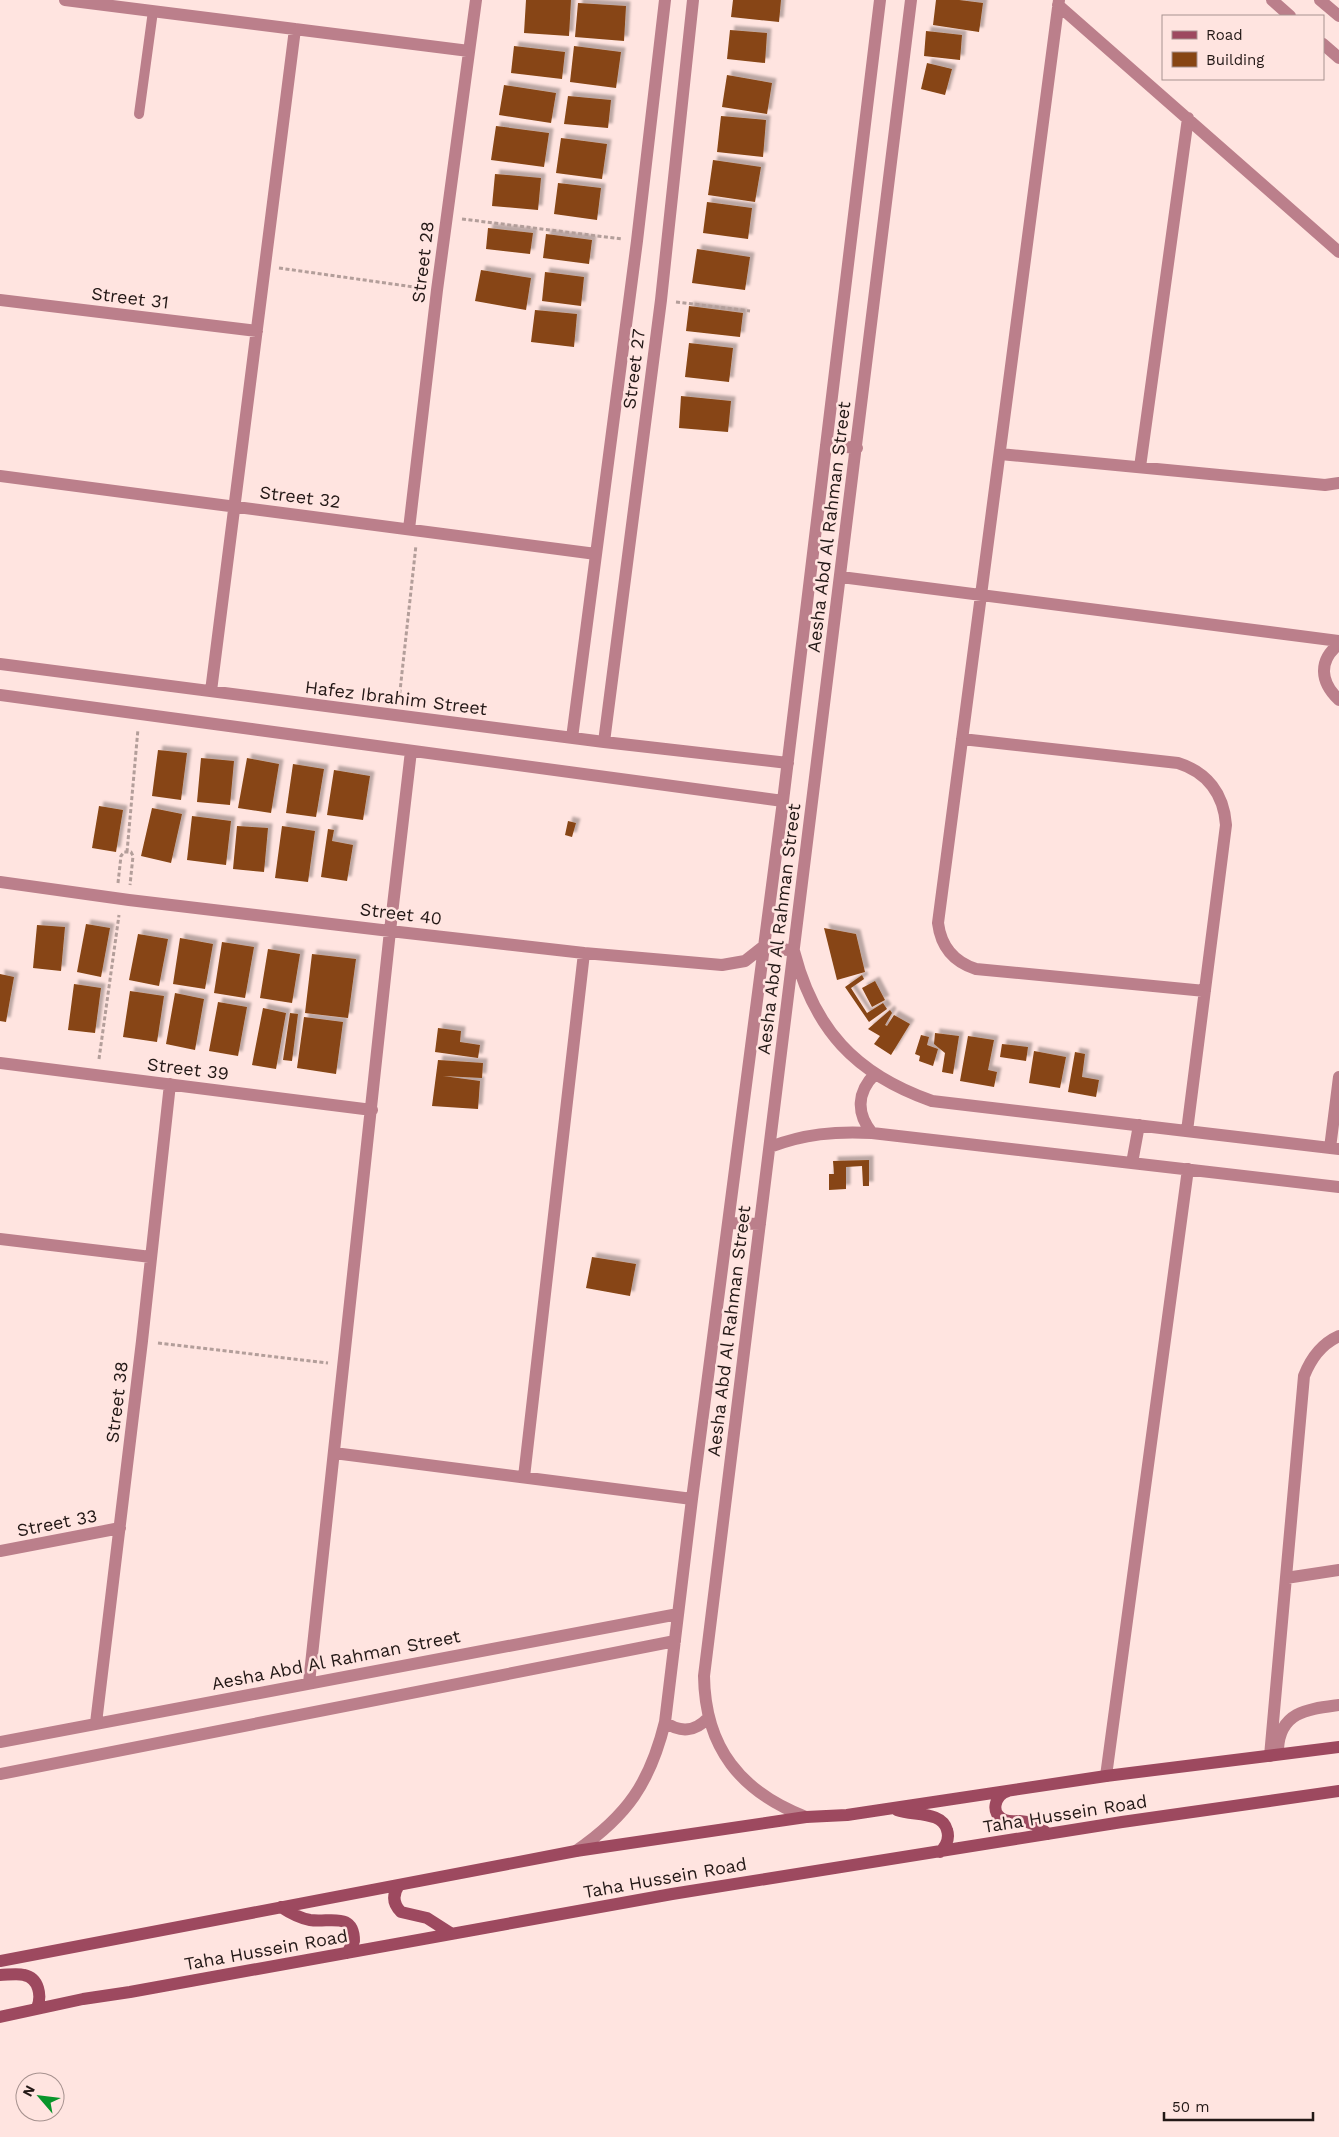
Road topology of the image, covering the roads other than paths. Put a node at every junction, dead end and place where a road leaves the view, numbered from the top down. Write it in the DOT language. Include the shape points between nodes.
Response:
graph roads {
  1 [pos="65,0"];
  2 [pos="476,0"];
  3 [pos="665,0"];
  4 [pos="694,0"];
  5 [pos="880,0"];
  6 [pos="911,0"];
  7 [pos="1272,0"];
  8 [pos="1320,0"];
  9 [pos="1059,3"];
  10 [pos="153,11"];
  11 [pos="1289,15"];
  12 [pos="1339,16"];
  13 [pos="295,29"];
  14 [pos="1324,45"];
  15 [pos="469,51"];
  16 [pos="1339,58"];
  17 [pos="138,114"];
  18 [pos="1188,118"];
  19 [pos="1339,252"];
  20 [pos="0,300"];
  21 [pos="257,331"];
  22 [pos="826,445"];
  23 [pos="857,448"];
  24 [pos="1000,454"];
  25 [pos="1140,467"];
  26 [pos="0,476"];
  27 [pos="1339,483"];
  28 [pos="234,506"];
  29 [pos="413,530"];
  30 [pos="596,554"];
  31 [pos="841,577"];
  32 [pos="981,595"];
  33 [pos="1339,642"];
  34 [pos="0,664"];
  35 [pos="211,691"];
  36 [pos="0,694"];
  37 [pos="1339,700"];
  38 [pos="572,738"];
  39 [pos="962,739"];
  40 [pos="604,742"];
  41 [pos="411,751"];
  42 [pos="788,764"];
  43 [pos="783,801"];
  44 [pos="0,882"];
  45 [pos="390,930"];
  46 [pos="764,946"];
  47 [pos="794,951"];
  48 [pos="584,953"];
  49 [pos="1205,991"];
  50 [pos="0,1062"];
  51 [pos="875,1074"];
  52 [pos="1339,1077"];
  53 [pos="170,1084"];
  54 [pos="372,1110"];
  55 [pos="1139,1125"];
  56 [pos="1187,1131"];
  57 [pos="872,1133"];
  58 [pos="770,1148"];
  59 [pos="1334,1149"];
  60 [pos="1132,1163"];
  61 [pos="1188,1169"];
  62 [pos="1339,1187"];
  63 [pos="728,1223"];
  64 [pos="760,1224"];
  65 [pos="0,1239"];
  66 [pos="151,1257"];
  67 [pos="1339,1336"];
  68 [pos="334,1453"];
  69 [pos="524,1477"];
  70 [pos="692,1498"];
  71 [pos="120,1528"];
  72 [pos="0,1551"];
  73 [pos="1339,1570"];
  74 [pos="1286,1578"];
  75 [pos="678,1614"];
  76 [pos="675,1641"];
  77 [pos="308,1683"];
  78 [pos="1339,1705"];
  79 [pos="708,1718"];
  80 [pos="665,1722"];
  81 [pos="96,1723"];
  82 [pos="0,1742"];
  83 [pos="1335,1748"];
  84 [pos="1274,1756"];
  85 [pos="0,1774"];
  86 [pos="1106,1776"];
  87 [pos="1008,1791"];
  88 [pos="1339,1792"];
  89 [pos="892,1808"];
  90 [pos="806,1817"];
  91 [pos="1048,1834"];
  92 [pos="576,1851"];
  93 [pos="940,1852"];
  94 [pos="399,1885"];
  95 [pos="281,1907"];
  96 [pos="452,1934"];
  97 [pos="347,1953"];
  98 [pos="0,1961"];
  99 [pos="0,1975"];
  100 [pos="37,2008"];
  101 [pos="0,2017"];
  1 -- 10 [label="street"];
  2 -- 15 [label="street, Street 28"];
  3 -- 30 [label="street, Street 27"];
  4 -- 40 [label="street, Street 27" via="661,300"];
  5 -- 22 [label="street, Aesha Abd Al Rahman Street"];
  6 -- 23 [label="street, Aesha Abd Al Rahman Street"];
  7 -- 11 [label="street"];
  8 -- 12 [label="street"];
  9 -- 18 [label="street"];
  9 -- 24 [label="street"];
  10 -- 13 [label="street"];
  10 -- 17 [label="lane"];
  13 -- 15 [label="street"];
  13 -- 21 [label="street"];
  14 -- 16 [label="street"];
  15 -- 29 [label="street, Street 28" via="437,290"];
  18 -- 19 [label="street"];
  18 -- 25 [label="street"];
  20 -- 21 [label="street, Street 31"];
  21 -- 28 [label="street"];
  22 -- 23 [label="street"];
  22 -- 42 [label="street, Aesha Abd Al Rahman Street"];
  23 -- 31 [label="street, Aesha Abd Al Rahman Street"];
  24 -- 25 [label="street"];
  24 -- 32 [label="street"];
  25 -- 27 [label="street" via="1325,485"];
  26 -- 28 [label="street, Street 32"];
  28 -- 29 [label="street, Street 32"];
  28 -- 35 [label="street"];
  29 -- 30 [label="street, Street 32"];
  30 -- 38 [label="street, Street 27"];
  31 -- 32 [label="street"];
  31 -- 47 [label="street, Aesha Abd Al Rahman Street"];
  32 -- 33 [label="street"];
  32 -- 39 [label="street"];
  33 -- 37 [label="street" via="1324,664 1324,678 1329,691"];
  34 -- 35 [label="street, Hafez Ibrahim Street"];
  35 -- 38 [label="street, Hafez Ibrahim Street"];
  36 -- 41 [label="street"];
  38 -- 40 [label="street, Hafez Ibrahim Street"];
  39 -- 49 [label="street" via="1178,763 1206,778 1219,795 1226,825"];
  39 -- 49 [label="street" via="938,923 942,941 952,955 959,962 976,969"];
  40 -- 42 [label="street, Hafez Ibrahim Street"];
  41 -- 43 [label="street"];
  41 -- 45 [label="street"];
  42 -- 43 [label="street, Aesha Abd Al Rahman Street"];
  43 -- 46 [label="street, Aesha Abd Al Rahman Street"];
  44 -- 45 [label="street, Street 40"];
  45 -- 48 [label="street, Street 40"];
  45 -- 54 [label="street"];
  46 -- 47 [label="street"];
  46 -- 48 [label="street, Street 40" via="745,961 722,965"];
  46 -- 63 [label="street, Aesha Abd Al Rahman Street"];
  47 -- 51 [label="street" via="818,1013 843,1047"];
  47 -- 58 [label="street, Aesha Abd Al Rahman Street"];
  48 -- 69 [label="street"];
  49 -- 56 [label="street"];
  50 -- 53 [label="street, Street 39"];
  51 -- 55 [label="street" via="932,1101"];
  51 -- 57 [label="street" via="860,1098 862,1117"];
  52 -- 59 [label="street"];
  53 -- 54 [label="street, Street 39"];
  53 -- 66 [label="street, Street 38"];
  54 -- 68 [label="street"];
  55 -- 56 [label="street"];
  55 -- 60 [label="street"];
  56 -- 59 [label="street"];
  57 -- 58 [label="street" via="826,1132 788,1140"];
  57 -- 60 [label="street"];
  58 -- 64 [label="street, Aesha Abd Al Rahman Street"];
  60 -- 61 [label="street"];
  61 -- 62 [label="street"];
  61 -- 86 [label="street"];
  63 -- 64 [label="street"];
  63 -- 70 [label="street, Aesha Abd Al Rahman Street"];
  64 -- 79 [label="street, Aesha Abd Al Rahman Street" via="704,1676"];
  65 -- 66 [label="street"];
  66 -- 71 [label="street, Street 38"];
  67 -- 74 [label="street" via="1316,1352 1304,1376"];
  68 -- 69 [label="street"];
  68 -- 77 [label="street"];
  69 -- 70 [label="street"];
  70 -- 75 [label="street, Aesha Abd Al Rahman Street"];
  71 -- 72 [label="street, Street 33"];
  71 -- 81 [label="street, Street 38"];
  73 -- 74 [label="street"];
  74 -- 84 [label="street"];
  75 -- 76 [label="street, Aesha Abd Al Rahman Street"];
  75 -- 77 [label="street, Aesha Abd Al Rahman Street"];
  76 -- 80 [label="street, Aesha Abd Al Rahman Street"];
  76 -- 85 [label="street"];
  77 -- 81 [label="street, Aesha Abd Al Rahman Street"];
  78 -- 84 [label="street" via="1305,1710 1295,1715 1282,1730"];
  79 -- 80 [label="street" via="698,1727 684,1730"];
  79 -- 90 [label="street, Aesha Abd Al Rahman Street" via="725,1755 744,1780 763,1796"];
  80 -- 92 [label="street, Aesha Abd Al Rahman Street" via="648,1773 635,1796 618,1818"];
  81 -- 82 [label="street, Aesha Abd Al Rahman Street"];
  83 -- 84 [label="main road, Taha Hussein Road"];
  84 -- 86 [label="main road, Taha Hussein Road"];
  86 -- 87 [label="main road, Taha Hussein Road"];
  87 -- 89 [label="main road, Taha Hussein Road"];
  87 -- 91 [label="main road" via="996,1800 996,1811 1000,1817 1031,1823"];
  88 -- 91 [label="main road, Taha Hussein Road"];
  89 -- 90 [label="main road, Taha Hussein Road"];
  89 -- 93 [label="main road" via="937,1817 943,1822 948,1841"];
  90 -- 92 [label="main road, Taha Hussein Road"];
  91 -- 93 [label="main road, Taha Hussein Road"];
  92 -- 94 [label="main road, Taha Hussein Road"];
  93 -- 96 [label="main road, Taha Hussein Road" via="672,1894"];
  94 -- 95 [label="main road, Taha Hussein Road"];
  94 -- 96 [label="main road" via="394,1902 401,1912 427,1918"];
  95 -- 97 [label="main road" via="301,1918 347,1922 352,1927 354,1941"];
  95 -- 98 [label="main road, Taha Hussein Road"];
  96 -- 97 [label="main road, Taha Hussein Road"];
  97 -- 100 [label="main road, Taha Hussein Road"];
  99 -- 100 [label="main road" via="30,1978 39,1990"];
  100 -- 101 [label="main road, Taha Hussein Road"];
}
